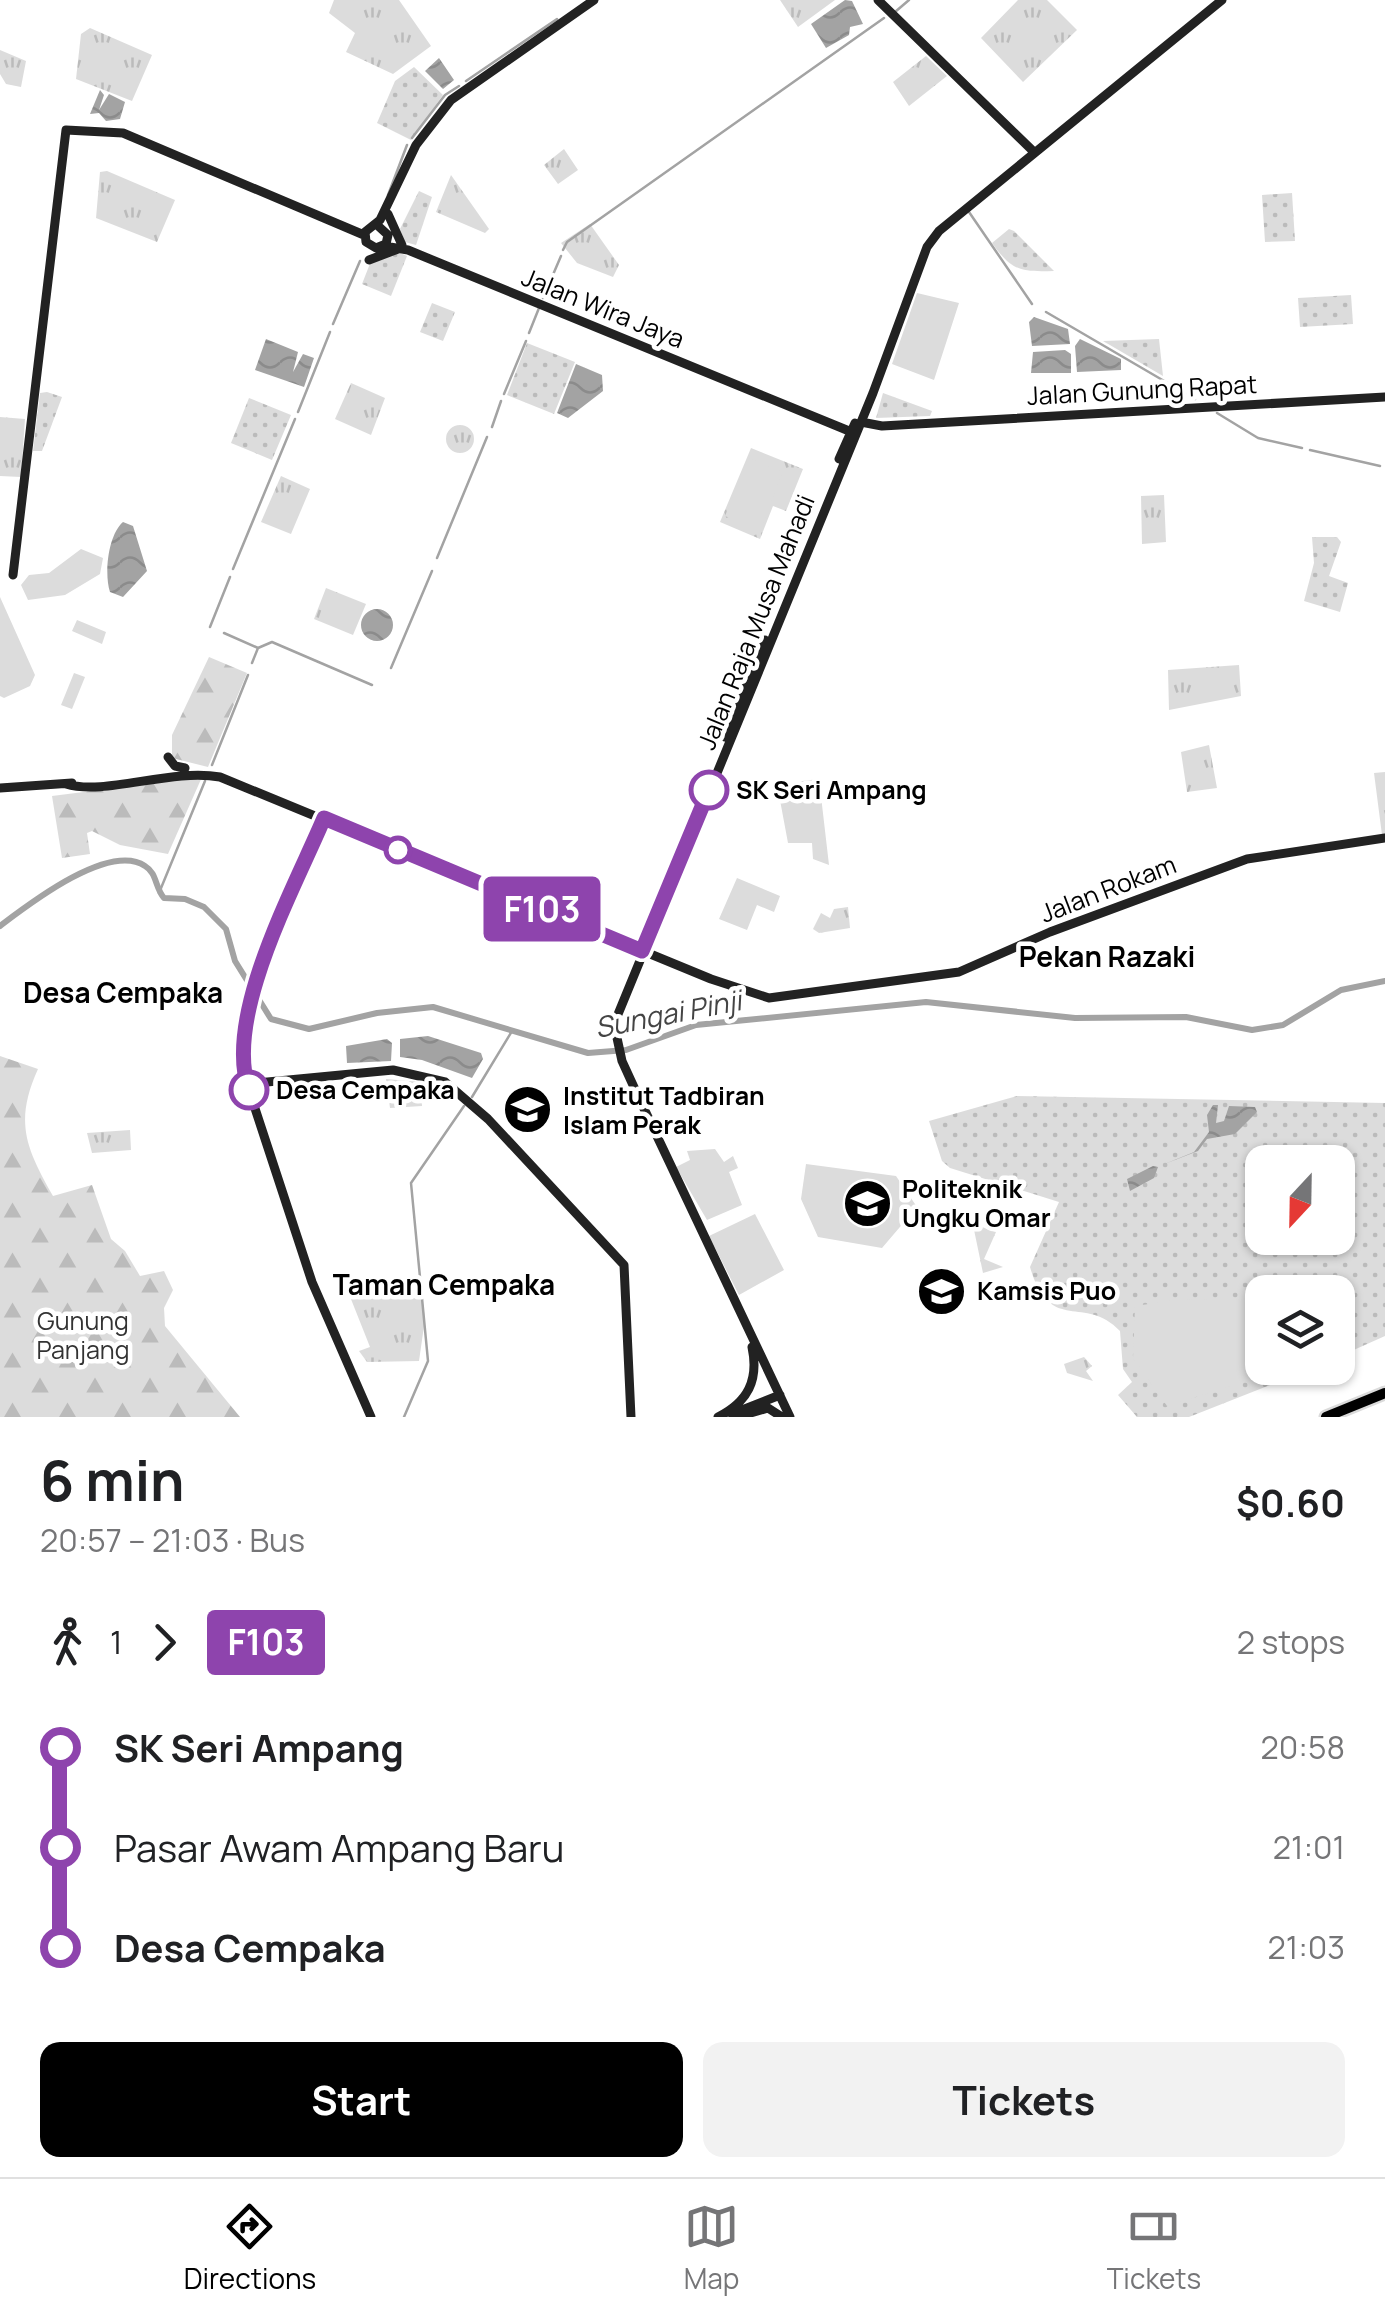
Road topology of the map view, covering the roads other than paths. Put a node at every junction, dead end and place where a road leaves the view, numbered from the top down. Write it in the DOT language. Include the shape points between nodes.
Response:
graph roads {
  1 [pos="594,0"];
  2 [pos="878,0"];
  3 [pos="1219,0"];
  4 [pos="1031,152"];
  5 [pos="386,214"];
  6 [pos="370,230"];
  7 [pos="384,246"];
  8 [pos="404,248"];
  9 [pos="873,393"];
  10 [pos="1385,397"];
  11 [pos="861,418"];
  12 [pos="880,422"];
  13 [pos="902,423"];
  14 [pos="852,433"];
  15 [pos="13,575"];
  16 [pos="766,654"];
  17 [pos="744,693"];
  18 [pos="725,749"];
  19 [pos="168,756"];
  20 [pos="185,768"];
  21 [pos="166,769"];
  22 [pos="200,774"];
  23 [pos="214,776"];
  24 [pos="148,777"];
  25 [pos="66,784"];
  26 [pos="0,788"];
  27 [pos="1385,838"];
  28 [pos="640,950"];
  29 [pos="620,1061"];
  30 [pos="752,1347"];
  31 [pos="777,1396"];
  32 [pos="1385,1396"];
  33 [pos="738,1416"];
  34 [pos="372,1417"];
  35 [pos="631,1417"];
  36 [pos="722,1417"];
  37 [pos="786,1417"];
  38 [pos="1326,1417"];
  39 [pos="1341,1417"];
  1 -- 5 [label="main road" via="452,100 416,146"];
  2 -- 4 [label="main road"];
  3 -- 4 [label="main road, Jalan Raja Musa Mahadi"];
  4 -- 9 [label="main road, Jalan Raja Musa Mahadi" via="933,238"];
  4 -- 11 [label="main road, Jalan Raja Musa Mahadi" via="929,235"];
  5 -- 6 [label="main road"];
  5 -- 6 [label="main road"];
  5 -- 8 [label="main road"];
  6 -- 7 [label="main road"];
  6 -- 7 [label="main road" via="371,247"];
  6 -- 8 [label="main road, Jalan Wira Jaya"];
  6 -- 8 [label="main road" via="368,258"];
  6 -- 15 [label="main road, Jalan Wira Jaya" via="122,133 66,130"];
  7 -- 8 [label="main road, Jalan Wira Jaya"];
  8 -- 14 [label="main road, Jalan Wira Jaya"];
  9 -- 11 [label="main road, Jalan Raja Musa Mahadi"];
  9 -- 12 [label="main road" via="870,413"];
  10 -- 13 [label="main road, Jalan Gunung Rapat"];
  11 -- 12 [label="main road, Jalan Gunung Rapat"];
  11 -- 13 [label="main road, Jalan Gunung Rapat"];
  11 -- 14 [label="main road, Jalan Raja Musa Mahadi"];
  12 -- 13 [label="main road, Jalan Gunung Rapat"];
  14 -- 16 [label="main road, Jalan Raja Musa Mahadi"];
  14 -- 17 [label="main road, Jalan Raja Musa Mahadi"];
  16 -- 17 [label="main road"];
  16 -- 18 [label="main road, Jalan Raja Musa Mahadi"];
  17 -- 18 [label="main road"];
  17 -- 28 [label="main road, Jalan Raja Musa Mahadi"];
  18 -- 28 [label="main road, Jalan Raja Musa Mahadi"];
  19 -- 20 [label="main road"];
  20 -- 21 [label="main road"];
  20 -- 23 [label="main road"];
  21 -- 22 [label="main road"];
  21 -- 24 [label="main road"];
  21 -- 25 [label="main road"];
  22 -- 23 [label="main road"];
  22 -- 24 [label="main road"];
  23 -- 28 [label="main road, Jalan Rokam"];
  24 -- 25 [label="main road"];
  25 -- 26 [label="main road"];
  27 -- 28 [label="main road, Jalan Rokam" via="1237,862 960,972 762,997"];
  28 -- 29 [label="main road, Jalan Raja Musa Mahadi" via="614,1024"];
  29 -- 30 [label="main road, Jalan Raja Musa Mahadi"];
  29 -- 31 [label="main road, Jalan Raja Musa Mahadi"];
  30 -- 31 [label="main road, Jalan Raja Musa Mahadi"];
  30 -- 36 [label="main road" via="750,1389"];
  31 -- 33 [label="main road"];
  31 -- 36 [label="main road"];
  31 -- 37 [label="main road, Jalan Raja Musa Mahadi"];
  32 -- 38 [label="main road"];
  32 -- 39 [label="main road"];
  33 -- 37 [label="main road" via="768,1408"];
  34 -- 35 [label="main road" via="312,1282 247,1084 393,1070 427,1076 462,1094 624,1265"];
}
